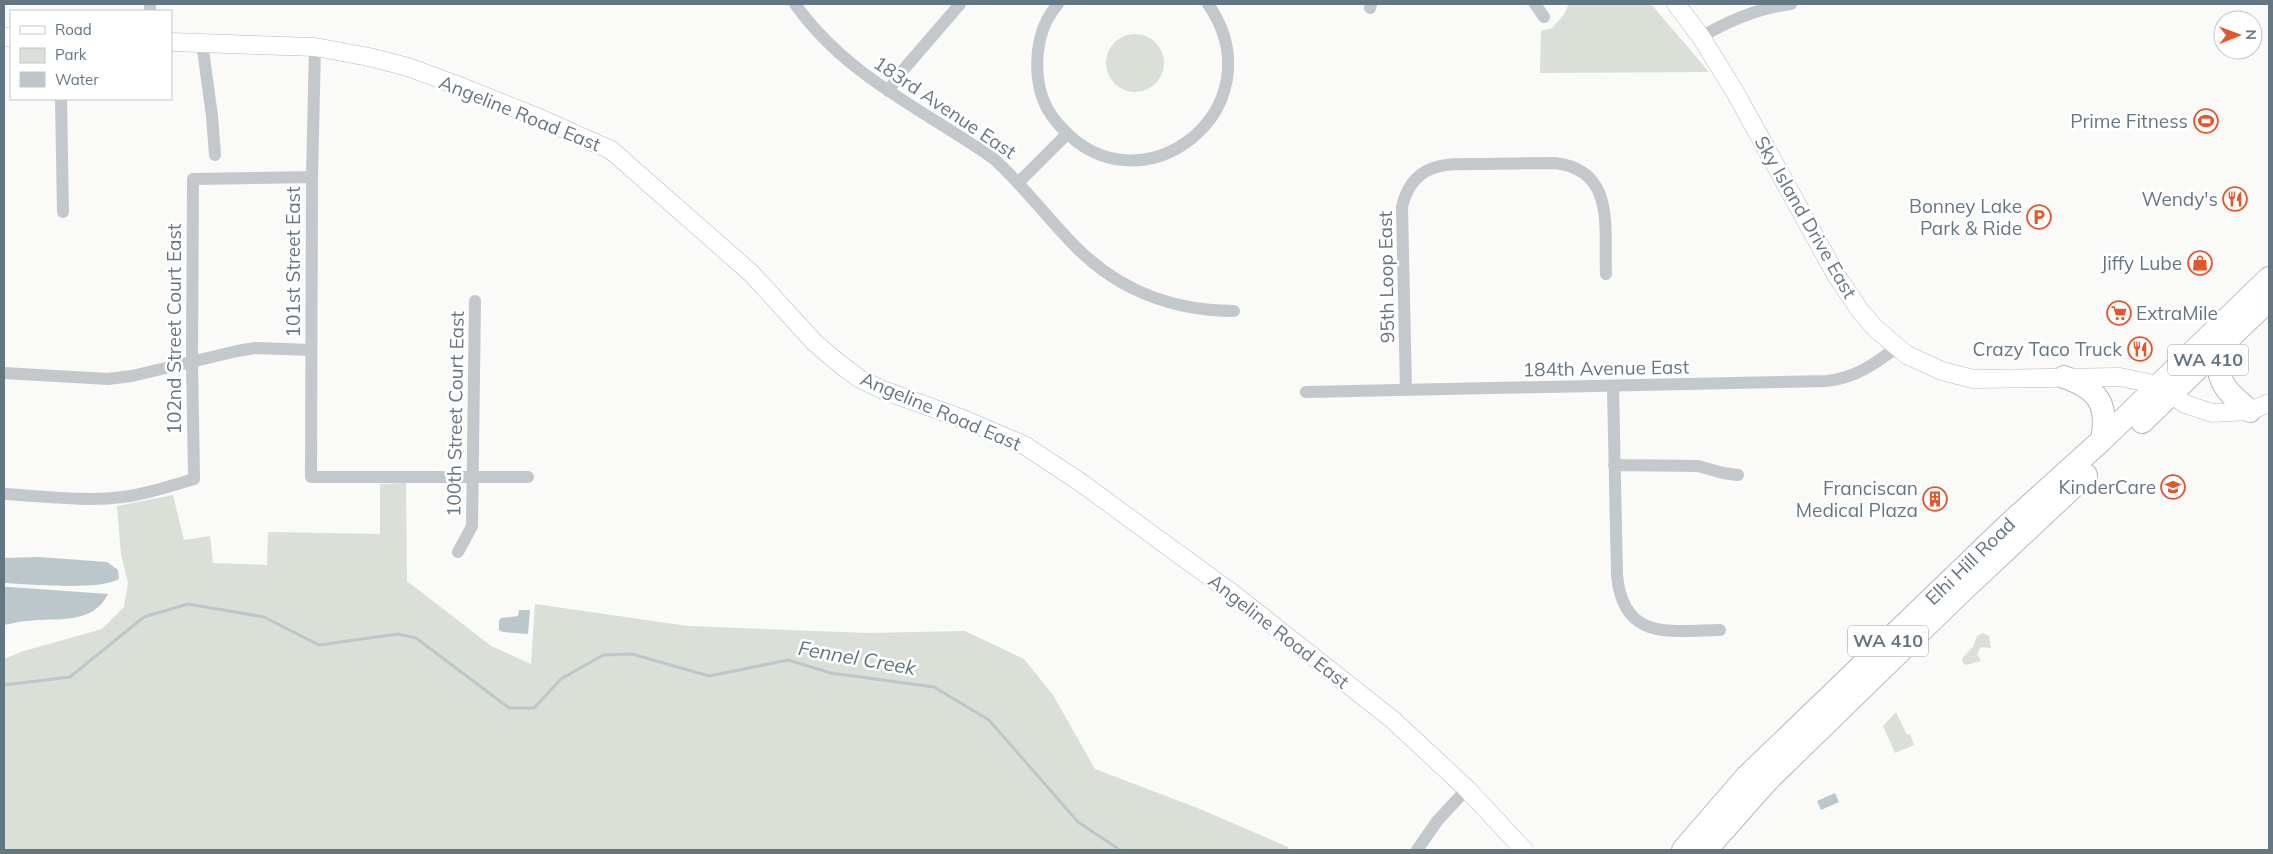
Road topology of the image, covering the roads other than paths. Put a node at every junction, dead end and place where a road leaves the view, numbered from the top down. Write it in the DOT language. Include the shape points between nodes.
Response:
graph roads {
  1 [pos="795,4"];
  2 [pos="960,4"];
  3 [pos="1058,4"];
  4 [pos="1208,4"];
  5 [pos="1535,4"];
  6 [pos="1676,4"];
  7 [pos="1791,4"];
  8 [pos="1544,17"];
  9 [pos="1701,37"];
  10 [pos="172,42"];
  11 [pos="202,43"];
  12 [pos="314,47"];
  13 [pos="888,91"];
  14 [pos="61,100"];
  15 [pos="1068,134"];
  16 [pos="215,155"];
  17 [pos="312,177"];
  18 [pos="1018,182"];
  19 [pos="62,212"];
  20 [pos="1606,274"];
  21 [pos="2269,278"];
  22 [pos="2269,300"];
  23 [pos="475,301"];
  24 [pos="1234,311"];
  25 [pos="1897,347"];
  26 [pos="2219,349"];
  27 [pos="311,350"];
  28 [pos="192,362"];
  29 [pos="4,373"];
  30 [pos="2064,377"];
  31 [pos="1613,387"];
  32 [pos="1406,390"];
  33 [pos="2165,390"];
  34 [pos="1306,392"];
  35 [pos="2260,407"];
  36 [pos="2102,440"];
  37 [pos="1614,465"];
  38 [pos="1738,475"];
  39 [pos="474,477"];
  40 [pos="528,477"];
  41 [pos="4,494"];
  42 [pos="458,552"];
  43 [pos="1720,630"];
  44 [pos="1466,789"];
  45 [pos="1418,850"];
  46 [pos="1524,850"];
  47 [pos="1683,850"];
  48 [pos="1706,850"];
  1 -- 13 [label="street, 183rd Avenue East" via="834,50"];
  2 -- 13 [label="street"];
  3 -- 15 [label="street" via="1044,25 1036,67 1041,94 1049,111"];
  4 -- 15 [label="street" via="1220,22 1229,63 1224,93 1200,132 1174,150 1134,160 1092,151"];
  5 -- 8 [label="street"];
  6 -- 9 [label="street, Sky Island Drive East"];
  7 -- 9 [label="street" via="1736,18"];
  9 -- 25 [label="street, Sky Island Drive East" via="1836,275 1861,312"];
  10 -- 11 [label="street, Angeline Road East"];
  11 -- 12 [label="street, Angeline Road East"];
  11 -- 16 [label="street"];
  12 -- 17 [label="street, 101st Street East"];
  12 -- 44 [label="street, Angeline Road East" via="408,67 537,117 611,150 751,273 815,344 841,365 890,394 963,419 1024,445 1080,482 1236,596 1393,720"];
  13 -- 18 [label="street, 183rd Avenue East" via="980,150"];
  14 -- 19 [label="street"];
  15 -- 18 [label="street"];
  17 -- 27 [label="street, 101st Street East"];
  17 -- 28 [label="street, 102nd Street Court East" via="193,178"];
  18 -- 24 [label="street, 183rd Avenue East" via="1088,259 1127,286 1174,304"];
  20 -- 32 [label="street, 95th Loop East" via="1604,204 1596,185 1582,171 1555,163 1445,164 1426,170 1407,191 1402,207"];
  21 -- 33 [label="highway, WA 410"];
  22 -- 26 [label="highway, WA 410"];
  23 -- 39 [label="street, 100th Street Court East"];
  25 -- 30 [label="street, Sky Island Drive East" via="1942,371 1973,379"];
  25 -- 31 [label="street, 184th Avenue East" via="1878,362 1842,380"];
  26 -- 33 [label="highway, WA 410"];
  26 -- 35 [label="highway" via="2217,361 2227,392"];
  27 -- 28 [label="street" via="256,348"];
  27 -- 39 [label="street, 101st Street East" via="311,477"];
  28 -- 29 [label="street" via="108,379"];
  28 -- 41 [label="street, 102nd Street Court East" via="194,479 104,499"];
  30 -- 33 [label="street, Sky Island Drive East" via="2120,377"];
  30 -- 36 [label="highway" via="2082,383 2098,397 2105,414"];
  31 -- 32 [label="street, 184th Avenue East"];
  31 -- 37 [label="street"];
  32 -- 34 [label="street, 184th Avenue East"];
  33 -- 35 [label="street, Sky Island Drive East" via="2185,404 2212,413"];
  33 -- 36 [label="highway, Elhi Hill Road / WA 410"];
  33 -- 48 [label="highway, Elhi Hill Road / WA 410" via="1768,780"];
  36 -- 47 [label="highway, Elhi Hill Road / WA 410" via="2011,522 1746,777"];
  37 -- 38 [label="street" via="1698,466"];
  37 -- 43 [label="street" via="1617,575 1624,607 1636,621 1652,629"];
  39 -- 40 [label="street"];
  39 -- 42 [label="street, 100th Street Court East" via="472,526"];
  44 -- 45 [label="street" via="1438,820"];
  44 -- 46 [label="street, Angeline Road East"];
}
